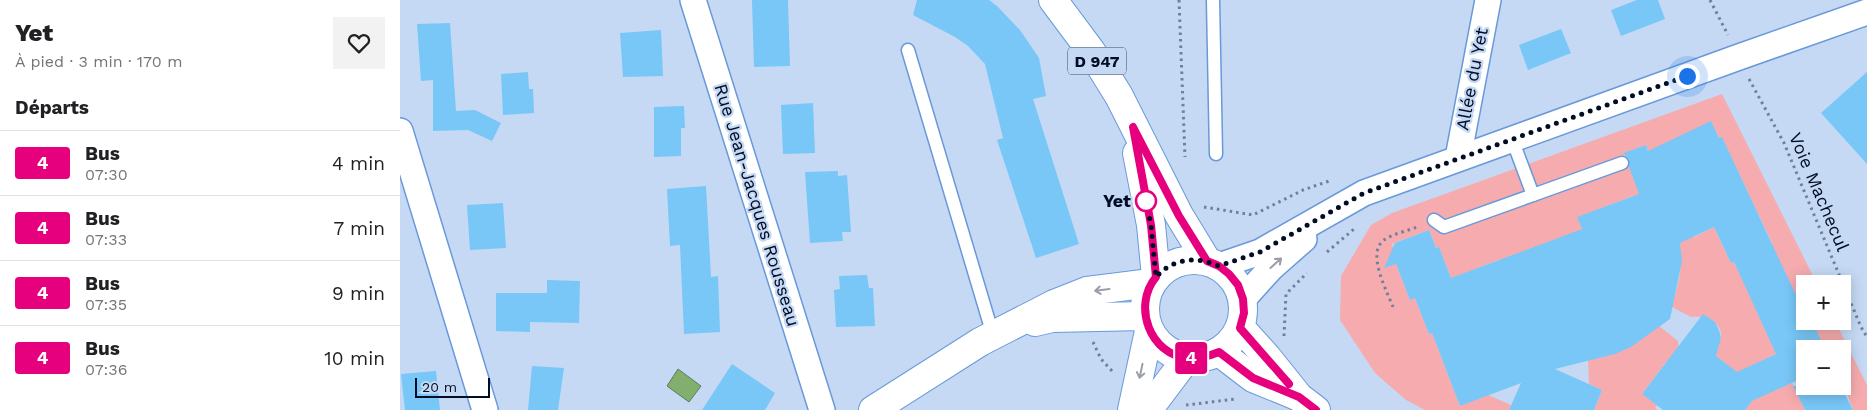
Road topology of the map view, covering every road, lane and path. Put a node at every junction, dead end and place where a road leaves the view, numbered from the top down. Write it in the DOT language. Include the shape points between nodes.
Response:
graph roads {
  1 [pos="693,0"];
  2 [pos="1053,0"];
  3 [pos="1179,0"];
  4 [pos="1213,0"];
  5 [pos="1488,0"];
  6 [pos="1710,0"];
  7 [pos="1867,12"];
  8 [pos="1730,41"];
  9 [pos="908,50"];
  10 [pos="1753,87"];
  11 [pos="1133,127"];
  12 [pos="400,131"];
  13 [pos="1512,139"];
  14 [pos="1216,154"];
  15 [pos="1185,157"];
  16 [pos="1458,158"];
  17 [pos="1622,163"];
  18 [pos="1339,178"];
  19 [pos="1533,195"];
  20 [pos="1197,205"];
  21 [pos="1338,209"];
  22 [pos="1434,220"];
  23 [pos="1361,224"];
  24 [pos="1320,259"];
  25 [pos="1213,263"];
  26 [pos="1313,266"];
  27 [pos="1153,280"];
  28 [pos="1243,299"];
  29 [pos="1393,307"];
  30 [pos="1147,323"];
  31 [pos="1240,328"];
  32 [pos="1000,331"];
  33 [pos="1867,337"];
  34 [pos="1091,338"];
  35 [pos="1280,342"];
  36 [pos="1219,352"];
  37 [pos="1187,358"];
  38 [pos="1114,372"];
  39 [pos="1240,398"];
  40 [pos="1308,404"];
  41 [pos="1182,405"];
  42 [pos="485,410"];
  43 [pos="822,410"];
  44 [pos="873,410"];
  45 [pos="1132,410"];
  46 [pos="1148,410"];
  1 -- 43 [label="street, Rue Jean-Jacques Rousseau"];
  2 -- 11 [label="main road, D 947" via="1091,51"];
  3 -- 15 [label="path"];
  4 -- 14 [label="lane"];
  5 -- 16 [label="street, Allée du Yet"];
  6 -- 8 [label="path"];
  7 -- 13 [label="street"];
  9 -- 32 [label="lane"];
  10 -- 33 [label="path, Voie Machecul" via="1784,143"];
  11 -- 25 [label="main road, D 947" via="1179,216"];
  11 -- 27 [label="main road, D 947" via="1151,225"];
  12 -- 42 [label="street"];
  13 -- 16 [label="street"];
  13 -- 19 [label="lane"];
  16 -- 21 [label="street" via="1364,193"];
  17 -- 19 [label="lane"];
  18 -- 20 [label="path" via="1303,190 1253,216"];
  19 -- 22 [label="lane" via="1444,227"];
  21 -- 25 [label="street" via="1260,252"];
  28 -- 21 [label="street, one-way" via="1271,268"];
  22 -- 29 [label="path" via="1384,240 1378,247 1375,259"];
  23 -- 24 [label="path"];
  25 -- 27 [label="main road" via="1194,259 1177,262"];
  25 -- 28 [label="main road" via="1229,274"];
  26 -- 35 [label="path" via="1286,294 1284,337"];
  27 -- 30 [label="main road" via="1145,300"];
  27 -- 32 [label="main road, one-way" via="1087,291"];
  28 -- 31 [label="main road"];
  30 -- 32 [label="main road" via="1052,318"];
  30 -- 37 [label="main road" via="1163,347 1172,354"];
  30 -- 45 [label="main road, one-way"];
  31 -- 36 [label="main road" via="1232,342"];
  31 -- 40 [label="main road"];
  32 -- 44 [label="main road"];
  34 -- 38 [label="path" via="1101,359"];
  36 -- 37 [label="main road" via="1204,358"];
  36 -- 40 [label="main road" via="1253,378"];
  37 -- 46 [label="main road"];
  39 -- 41 [label="path"];
}
